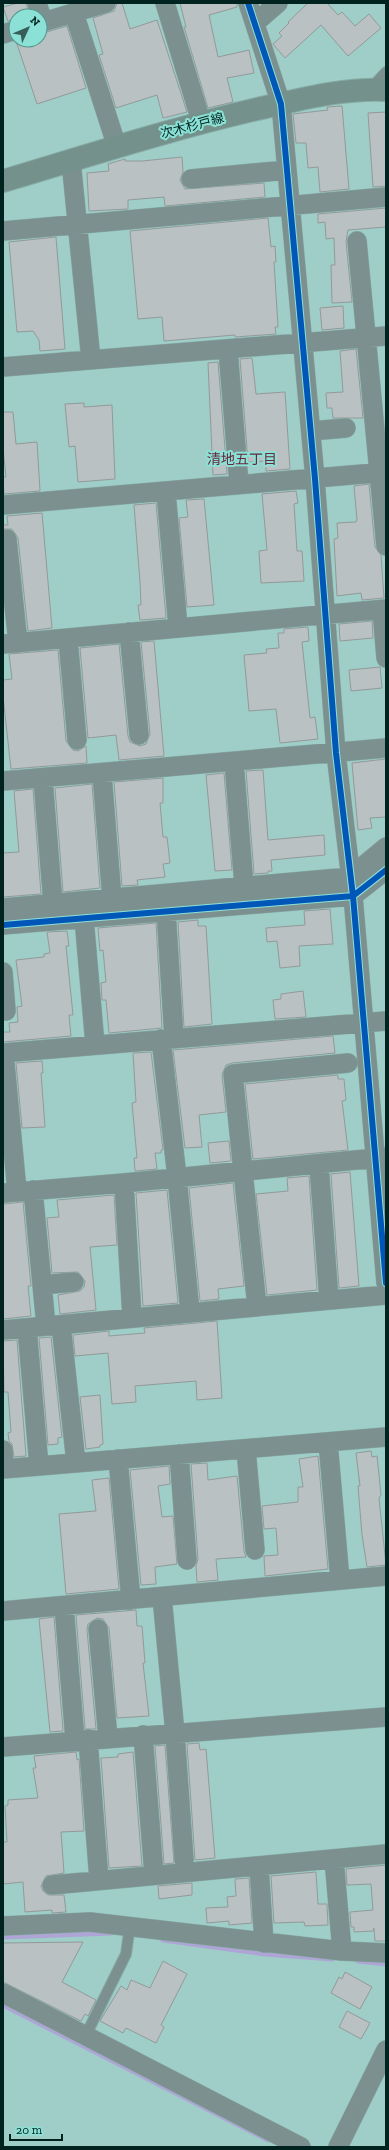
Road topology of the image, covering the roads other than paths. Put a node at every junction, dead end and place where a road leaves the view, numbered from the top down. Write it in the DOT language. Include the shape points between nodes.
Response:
graph roads {
  1 [pos="106,3"];
  2 [pos="165,3"];
  3 [pos="248,3"];
  4 [pos="278,3"];
  5 [pos="80,8"];
  6 [pos="48,20"];
  7 [pos="255,23"];
  8 [pos="386,72"];
  9 [pos="378,89"];
  10 [pos="281,104"];
  11 [pos="201,122"];
  12 [pos="117,147"];
  13 [pos="71,161"];
  14 [pos="287,170"];
  15 [pos="191,179"];
  16 [pos="3,181"];
  17 [pos="386,197"];
  18 [pos="289,206"];
  19 [pos="77,225"];
  20 [pos="3,231"];
  21 [pos="357,241"];
  22 [pos="386,336"];
  23 [pos="365,337"];
  24 [pos="302,343"];
  25 [pos="228,350"];
  26 [pos="91,360"];
  27 [pos="3,367"];
  28 [pos="346,428"];
  29 [pos="311,431"];
  30 [pos="383,473"];
  31 [pos="315,479"];
  32 [pos="239,484"];
  33 [pos="166,492"];
  34 [pos="3,505"];
  35 [pos="7,539"];
  36 [pos="386,546"];
  37 [pos="384,609"];
  38 [pos="326,614"];
  39 [pos="178,627"];
  40 [pos="129,632"];
  41 [pos="68,638"];
  42 [pos="11,644"];
  43 [pos="386,658"];
  44 [pos="138,735"];
  45 [pos="77,740"];
  46 [pos="386,748"];
  47 [pos="336,752"];
  48 [pos="234,762"];
  49 [pos="102,774"];
  50 [pos="43,779"];
  51 [pos="3,781"];
  52 [pos="386,847"];
  53 [pos="386,870"];
  54 [pos="350,877"];
  55 [pos="377,883"];
  56 [pos="244,886"];
  57 [pos="353,896"];
  58 [pos="112,899"];
  59 [pos="53,904"];
  60 [pos="3,908"];
  61 [pos="166,910"];
  62 [pos="84,918"];
  63 [pos="3,925"];
  64 [pos="3,972"];
  65 [pos="6,1010"];
  66 [pos="386,1021"];
  67 [pos="364,1022"];
  68 [pos="167,1039"];
  69 [pos="94,1045"];
  70 [pos="3,1053"];
  71 [pos="348,1063"];
  72 [pos="380,1157"];
  73 [pos="318,1165"];
  74 [pos="242,1170"];
  75 [pos="177,1177"];
  76 [pos="124,1183"];
  77 [pos="18,1191"];
  78 [pos="74,1282"];
  79 [pos="386,1283"];
  80 [pos="42,1285"];
  81 [pos="386,1295"];
  82 [pos="329,1300"];
  83 [pos="257,1306"];
  84 [pos="190,1312"];
  85 [pos="132,1318"];
  86 [pos="54,1325"];
  87 [pos="27,1328"];
  88 [pos="3,1330"];
  89 [pos="386,1437"];
  90 [pos="328,1442"];
  91 [pos="246,1449"];
  92 [pos="179,1454"];
  93 [pos="118,1459"];
  94 [pos="3,1462"];
  95 [pos="76,1463"];
  96 [pos="39,1466"];
  97 [pos="255,1550"];
  98 [pos="187,1560"];
  99 [pos="386,1576"];
  100 [pos="340,1580"];
  101 [pos="162,1598"];
  102 [pos="131,1600"];
  103 [pos="64,1606"];
  104 [pos="3,1611"];
  105 [pos="98,1629"];
  106 [pos="386,1717"];
  107 [pos="175,1733"];
  108 [pos="143,1735"];
  109 [pos="108,1738"];
  110 [pos="82,1740"];
  111 [pos="3,1747"];
  112 [pos="386,1854"];
  113 [pos="334,1859"];
  114 [pos="184,1860"];
  115 [pos="259,1866"];
  116 [pos="154,1875"];
  117 [pos="99,1880"];
  118 [pos="52,1885"];
  119 [pos="130,1925"];
  120 [pos="3,1926"];
  121 [pos="264,1943"];
  122 [pos="342,1951"];
  123 [pos="386,1953"];
  124 [pos="3,1993"];
  125 [pos="86,2035"];
  126 [pos="386,2050"];
  127 [pos="301,2147"];
  128 [pos="338,2147"];
  1 -- 5 [label="street"];
  2 -- 11 [label="street"];
  3 -- 7 [label="street"];
  4 -- 7 [label="street"];
  5 -- 6 [label="street"];
  5 -- 12 [label="street"];
  7 -- 10 [label="street"];
  8 -- 9 [label="lane"];
  9 -- 10 [label="main road, 次木杉戸線" via="326,94"];
  10 -- 11 [label="main road, 次木杉戸線"];
  10 -- 14 [label="street"];
  11 -- 12 [label="main road, 次木杉戸線"];
  12 -- 13 [label="main road, 次木杉戸線"];
  13 -- 16 [label="main road, 次木杉戸線"];
  13 -- 19 [label="street"];
  14 -- 15 [label="street"];
  14 -- 18 [label="street"];
  17 -- 18 [label="street"];
  18 -- 19 [label="street"];
  18 -- 24 [label="street"];
  19 -- 20 [label="street"];
  19 -- 26 [label="street"];
  21 -- 23 [label="street"];
  22 -- 23 [label="street"];
  23 -- 24 [label="street"];
  23 -- 30 [label="street"];
  24 -- 25 [label="street"];
  24 -- 29 [label="street"];
  25 -- 26 [label="street"];
  25 -- 32 [label="street"];
  26 -- 27 [label="street"];
  28 -- 29 [label="street"];
  29 -- 31 [label="street"];
  30 -- 31 [label="street"];
  30 -- 36 [label="street"];
  31 -- 32 [label="street"];
  31 -- 38 [label="street"];
  32 -- 33 [label="street"];
  33 -- 34 [label="street"];
  33 -- 39 [label="street"];
  35 -- 42 [label="street"];
  37 -- 38 [label="street"];
  37 -- 43 [label="street"];
  38 -- 39 [label="street"];
  38 -- 47 [label="street"];
  39 -- 40 [label="street"];
  40 -- 41 [label="street"];
  40 -- 44 [label="street"];
  41 -- 42 [label="street"];
  41 -- 45 [label="street"];
  46 -- 47 [label="street"];
  47 -- 48 [label="street"];
  47 -- 54 [label="street"];
  48 -- 49 [label="street"];
  48 -- 56 [label="street"];
  49 -- 50 [label="street"];
  49 -- 58 [label="street"];
  50 -- 51 [label="street"];
  50 -- 59 [label="street"];
  52 -- 54 [label="street"];
  53 -- 55 [label="street"];
  54 -- 56 [label="street"];
  54 -- 57 [label="street"];
  55 -- 57 [label="street"];
  56 -- 58 [label="street"];
  57 -- 61 [label="street"];
  57 -- 67 [label="street"];
  58 -- 59 [label="street"];
  59 -- 60 [label="street"];
  61 -- 62 [label="street"];
  61 -- 68 [label="street"];
  62 -- 63 [label="street"];
  62 -- 69 [label="street"];
  64 -- 65 [label="street"];
  66 -- 67 [label="street"];
  67 -- 68 [label="street"];
  67 -- 72 [label="street"];
  68 -- 69 [label="street"];
  68 -- 75 [label="street"];
  69 -- 70 [label="street"];
  70 -- 77 [label="street"];
  71 -- 74 [label="street" via="233,1074"];
  72 -- 73 [label="street"];
  72 -- 79 [label="street"];
  73 -- 74 [label="street"];
  73 -- 82 [label="street"];
  74 -- 75 [label="street"];
  74 -- 83 [label="street"];
  75 -- 76 [label="street"];
  75 -- 84 [label="street"];
  76 -- 77 [label="street"];
  76 -- 85 [label="street"];
  77 -- 80 [label="street"];
  78 -- 80 [label="street"];
  80 -- 86 [label="street"];
  81 -- 82 [label="street"];
  82 -- 83 [label="street"];
  83 -- 84 [label="street"];
  84 -- 85 [label="street"];
  85 -- 86 [label="street"];
  86 -- 87 [label="street"];
  86 -- 95 [label="street"];
  87 -- 88 [label="street"];
  87 -- 96 [label="street"];
  89 -- 90 [label="street"];
  90 -- 91 [label="street"];
  90 -- 100 [label="street"];
  91 -- 92 [label="street"];
  91 -- 97 [label="street"];
  92 -- 93 [label="street"];
  92 -- 98 [label="street"];
  93 -- 95 [label="street"];
  93 -- 102 [label="street"];
  94 -- 96 [label="street"];
  95 -- 96 [label="street"];
  99 -- 100 [label="street"];
  100 -- 101 [label="street"];
  101 -- 102 [label="street"];
  101 -- 107 [label="street"];
  102 -- 103 [label="street"];
  103 -- 104 [label="street"];
  103 -- 110 [label="street"];
  105 -- 109 [label="street"];
  106 -- 107 [label="street"];
  107 -- 108 [label="street"];
  107 -- 114 [label="street"];
  108 -- 109 [label="street"];
  108 -- 116 [label="street"];
  109 -- 110 [label="street"];
  110 -- 111 [label="street"];
  110 -- 117 [label="street"];
  112 -- 113 [label="street"];
  113 -- 115 [label="street"];
  113 -- 122 [label="street"];
  115 -- 116 [label="street"];
  115 -- 121 [label="street"];
  116 -- 117 [label="street"];
  117 -- 118 [label="street"];
  119 -- 120 [label="street" via="90,1922"];
  119 -- 121 [label="street"];
  119 -- 125 [label="lane" via="126,1954"];
  121 -- 122 [label="street"];
  122 -- 123 [label="street"];
  124 -- 125 [label="street"];
  125 -- 127 [label="street"];
  126 -- 128 [label="street"];
}
